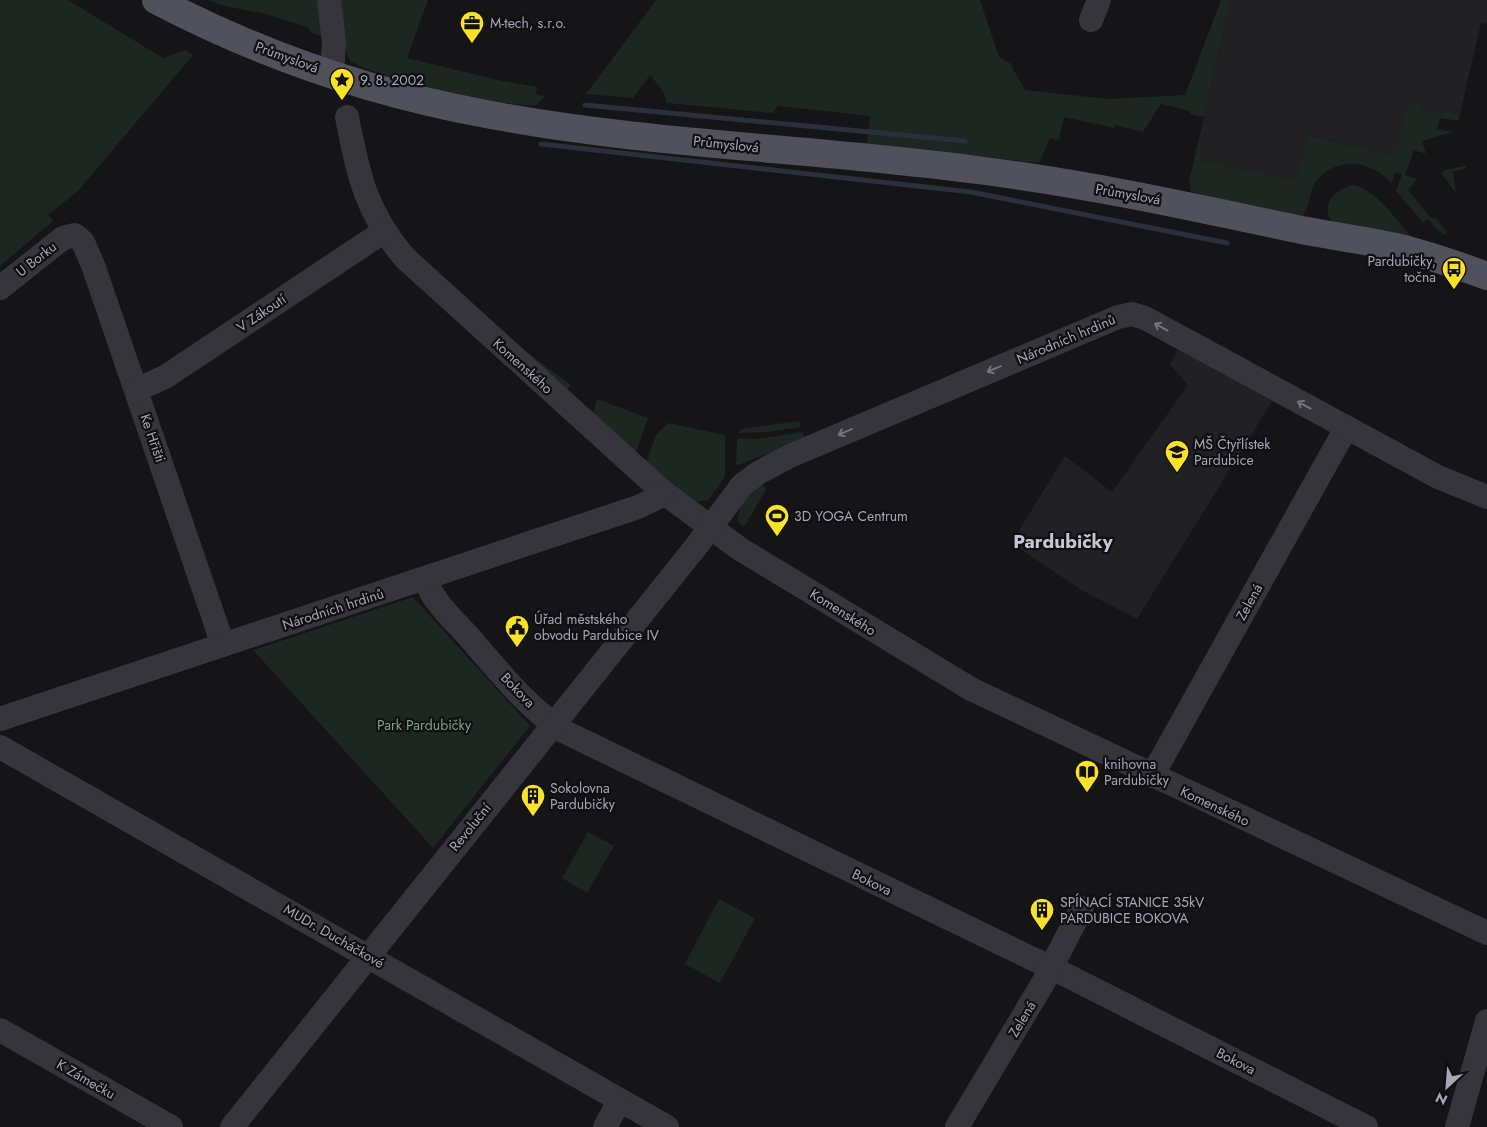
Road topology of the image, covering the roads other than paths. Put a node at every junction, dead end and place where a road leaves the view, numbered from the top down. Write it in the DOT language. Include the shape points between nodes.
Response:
graph roads {
  1 [pos="156,0"];
  2 [pos="329,0"];
  3 [pos="332,74"];
  4 [pos="347,117"];
  5 [pos="383,232"];
  6 [pos="1312,232"];
  7 [pos="75,236"];
  8 [pos="1487,276"];
  9 [pos="0,288"];
  10 [pos="1487,289"];
  11 [pos="136,390"];
  12 [pos="1346,428"];
  13 [pos="663,492"];
  14 [pos="1487,497"];
  15 [pos="710,528"];
  16 [pos="425,579"];
  17 [pos="223,645"];
  18 [pos="0,719"];
  19 [pos="552,724"];
  20 [pos="0,747"];
  21 [pos="1152,776"];
  22 [pos="1082,908"];
  23 [pos="1487,933"];
  24 [pos="367,955"];
  25 [pos="1050,968"];
  26 [pos="1487,1021"];
  27 [pos="0,1030"];
  28 [pos="620,1100"];
  29 [pos="171,1127"];
  30 [pos="232,1127"];
  31 [pos="605,1127"];
  32 [pos="667,1127"];
  33 [pos="957,1127"];
  34 [pos="1366,1127"];
  35 [pos="1457,1127"];
  1 -- 3 [label="main road, Průmyslová" via="249,44"];
  2 -- 3 [label="street" via="334,42"];
  3 -- 6 [label="main road, Průmyslová" via="411,97 511,119 975,169 1170,201"];
  4 -- 5 [label="street, Komenského" via="360,178"];
  5 -- 11 [label="street, V Zákoutí" via="165,377"];
  5 -- 13 [label="street, Komenského" via="422,275"];
  6 -- 8 [label="main road, Průmyslová" via="1403,249"];
  6 -- 10 [label="main road, Průmyslová" via="1420,264"];
  7 -- 9 [label="street, U Borku" via="69,235 58,242"];
  7 -- 11 [label="street, Ke Hřišti" via="88,251"];
  11 -- 17 [label="street, Ke Hřišti"];
  12 -- 14 [label="street, Národních hrdinů" via="1438,477"];
  12 -- 15 [label="street, Národních hrdinů, one-way" via="1145,318 1132,314 1118,317 790,456 742,485"];
  12 -- 21 [label="street, Zelená"];
  13 -- 15 [label="street, Komenského"];
  13 -- 16 [label="street, Národních hrdinů" via="638,507"];
  15 -- 19 [label="street, Revoluční"];
  15 -- 21 [label="street, Komenského" via="971,689"];
  16 -- 17 [label="street, Národních hrdinů"];
  16 -- 19 [label="street, Bokova" via="435,599"];
  17 -- 18 [label="street, Národních hrdinů"];
  19 -- 24 [label="street, Revoluční"];
  19 -- 25 [label="street, Bokova"];
  20 -- 24 [label="street, MUDr. Ducháčkové"];
  21 -- 23 [label="street, Komenského"];
  22 -- 25 [label="street, Zelená"];
  24 -- 28 [label="street, MUDr. Ducháčkové"];
  24 -- 30 [label="street, Revoluční"];
  25 -- 33 [label="street, Zelená"];
  25 -- 34 [label="street, Bokova"];
  26 -- 35 [label="street"];
  27 -- 29 [label="street, K Zámečku"];
  28 -- 31 [label="street"];
  28 -- 32 [label="street, MUDr. Ducháčkové"];
}
